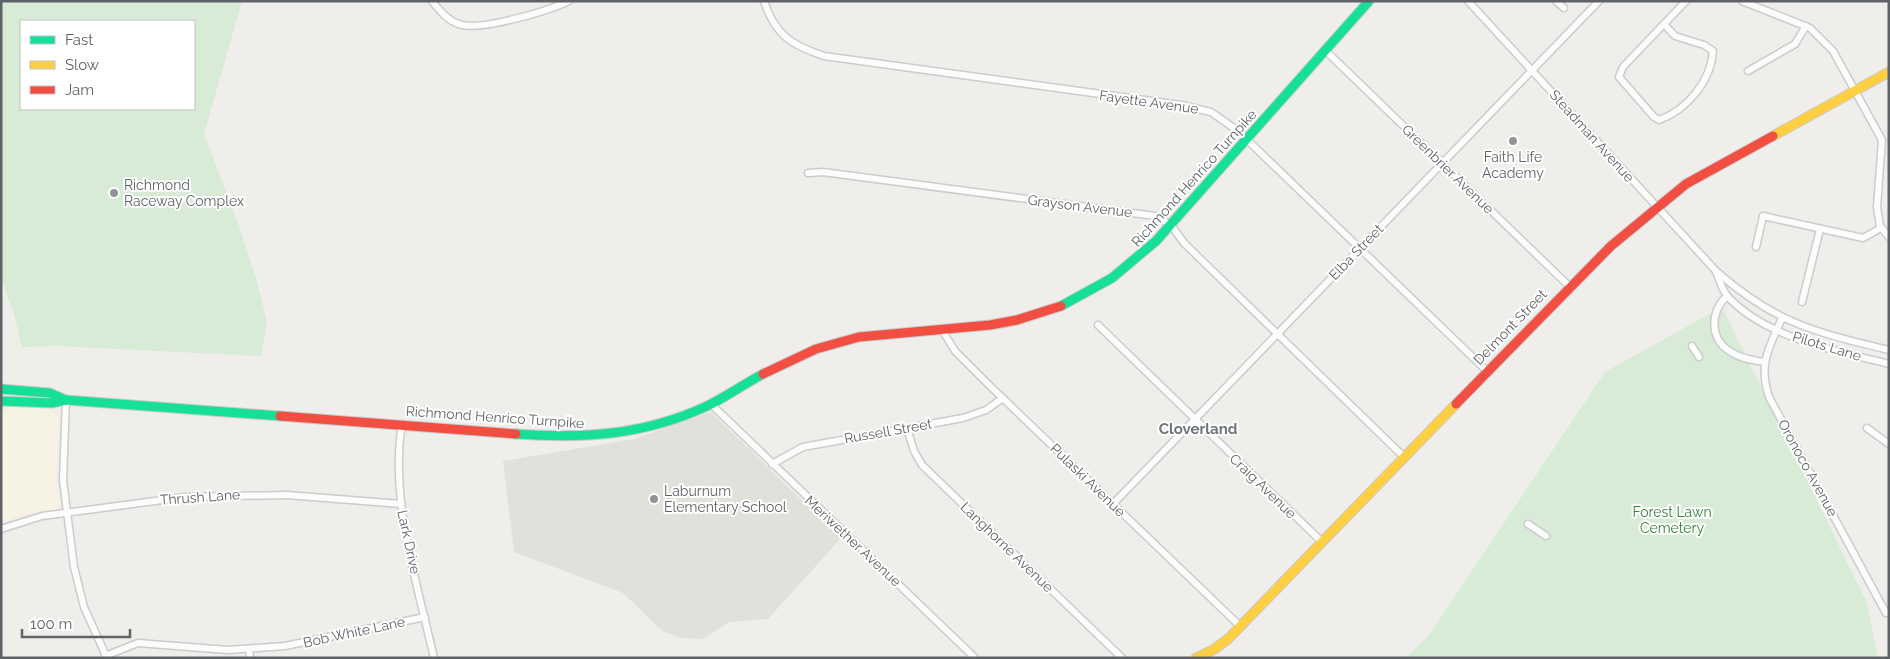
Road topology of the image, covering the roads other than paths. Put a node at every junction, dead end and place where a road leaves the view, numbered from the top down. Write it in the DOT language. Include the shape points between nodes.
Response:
graph roads {
  1 [pos="432,1"];
  2 [pos="568,1"];
  3 [pos="764,1"];
  4 [pos="1369,1"];
  5 [pos="1556,1"];
  6 [pos="1599,1"];
  7 [pos="1686,1"];
  8 [pos="1742,1"];
  9 [pos="1470,2"];
  10 [pos="1564,8"];
  11 [pos="1664,24"];
  12 [pos="1806,26"];
  13 [pos="1326,51"];
  14 [pos="1532,70"];
  15 [pos="1748,71"];
  16 [pos="1889,72"];
  17 [pos="1854,91"];
  18 [pos="1248,140"];
  19 [pos="1442,164"];
  20 [pos="808,173"];
  21 [pos="1658,207"];
  22 [pos="1171,226"];
  23 [pos="1881,228"];
  24 [pos="1820,229"];
  25 [pos="1889,237"];
  26 [pos="1756,246"];
  27 [pos="1359,248"];
  28 [pos="1716,271"];
  29 [pos="1569,286"];
  30 [pos="1727,296"];
  31 [pos="1802,302"];
  32 [pos="1782,318"];
  33 [pos="1098,325"];
  34 [pos="942,330"];
  35 [pos="1777,330"];
  36 [pos="1277,334"];
  37 [pos="1692,346"];
  38 [pos="1887,350"];
  39 [pos="1699,357"];
  40 [pos="1764,362"];
  41 [pos="1886,363"];
  42 [pos="1487,371"];
  43 [pos="1,390"];
  44 [pos="1003,398"];
  45 [pos="66,400"];
  46 [pos="1,401"];
  47 [pos="711,404"];
  48 [pos="1194,419"];
  49 [pos="402,425"];
  50 [pos="907,428"];
  51 [pos="1867,428"];
  52 [pos="1889,444"];
  53 [pos="1404,457"];
  54 [pos="772,464"];
  55 [pos="401,504"];
  56 [pos="1113,504"];
  57 [pos="67,512"];
  58 [pos="1528,524"];
  59 [pos="1,529"];
  60 [pos="1546,536"];
  61 [pos="1322,542"];
  62 [pos="1887,613"];
  63 [pos="425,617"];
  64 [pos="1240,626"];
  65 [pos="249,650"];
  66 [pos="106,657"];
  67 [pos="250,658"];
  68 [pos="434,658"];
  69 [pos="975,658"];
  70 [pos="1122,658"];
  71 [pos="1196,658"];
  1 -- 2 [label="street" via="455,23 471,27"];
  3 -- 18 [label="street, Fayette Avenue" via="778,31 792,43 840,60 1206,110 1219,116"];
  4 -- 13 [label="main road, Richmond Henrico Turnpike"];
  5 -- 10 [label="street"];
  6 -- 14 [label="street, Elba Street"];
  7 -- 11 [label="street"];
  8 -- 12 [label="street"];
  9 -- 14 [label="street, Steadman Avenue"];
  11 -- 11 [label="street" via="1623,67 1619,77 1659,120 1692,100 1700,88 1713,51 1675,36"];
  12 -- 15 [label="street" via="1795,44"];
  12 -- 17 [label="street" via="1833,51"];
  13 -- 18 [label="main road, Richmond Henrico Turnpike"];
  13 -- 19 [label="street, Greenbrier Avenue"];
  14 -- 19 [label="street, Elba Street"];
  14 -- 21 [label="street, Steadman Avenue"];
  16 -- 17 [label="main road, Delmont Street"];
  17 -- 21 [label="main road, Delmont Street" via="1686,184"];
  17 -- 23 [label="street" via="1882,140 1877,207"];
  18 -- 22 [label="main road, Richmond Henrico Turnpike"];
  18 -- 27 [label="street, Fayette Avenue"];
  19 -- 27 [label="street, Elba Street"];
  19 -- 29 [label="street, Greenbrier Avenue"];
  20 -- 22 [label="street, Grayson Avenue" via="823,172 1155,216"];
  21 -- 28 [label="street, Steadman Avenue"];
  21 -- 29 [label="main road, Delmont Street"];
  22 -- 34 [label="main road, Richmond Henrico Turnpike" via="1125,270 1081,297 1018,320"];
  22 -- 36 [label="street, Grayson Avenue" via="1184,244"];
  23 -- 24 [label="street" via="1863,238"];
  23 -- 25 [label="street"];
  24 -- 26 [label="street" via="1763,216"];
  24 -- 31 [label="street"];
  27 -- 36 [label="street, Elba Street"];
  27 -- 42 [label="street, Fayette Avenue"];
  28 -- 30 [label="street, Pilots Lane"];
  28 -- 32 [label="street, Pilots Lane" via="1748,298"];
  29 -- 42 [label="main road, Delmont Street"];
  30 -- 35 [label="street, Pilots Lane" via="1744,311"];
  30 -- 40 [label="street" via="1718,305 1714,317 1719,340 1736,355"];
  32 -- 35 [label="street, Oronoco Avenue"];
  32 -- 38 [label="street, Pilots Lane" via="1831,336"];
  33 -- 48 [label="street, Craig Avenue"];
  34 -- 44 [label="street, Pulaski Avenue" via="955,351"];
  34 -- 47 [label="main road, Richmond Henrico Turnpike" via="882,332 843,340 780,365"];
  35 -- 40 [label="street, Oronoco Avenue"];
  35 -- 41 [label="street, Pilots Lane" via="1813,345"];
  36 -- 48 [label="street, Elba Street"];
  36 -- 53 [label="street, Grayson Avenue"];
  37 -- 39 [label="street"];
  38 -- 41 [label="street"];
  40 -- 62 [label="street, Oronoco Avenue" via="1766,390 1772,405"];
  42 -- 53 [label="main road, Delmont Street"];
  43 -- 45 [label="main road, Richmond Henrico Turnpike" via="50,393"];
  44 -- 50 [label="street, Russell Street" via="979,414"];
  44 -- 56 [label="street, Pulaski Avenue"];
  45 -- 46 [label="main road, Richmond Henrico Turnpike" via="52,403"];
  45 -- 49 [label="main road, Richmond Henrico Turnpike"];
  45 -- 57 [label="street" via="62,470"];
  47 -- 49 [label="main road, Richmond Henrico Turnpike" via="651,428 597,437"];
  47 -- 54 [label="street, Meriwether Avenue"];
  48 -- 56 [label="street, Elba Street"];
  48 -- 61 [label="street, Craig Avenue"];
  49 -- 55 [label="street, Lark Drive" via="398,458"];
  50 -- 54 [label="street, Russell Street" via="803,447"];
  50 -- 70 [label="street, Langhorne Avenue" via="922,465"];
  51 -- 52 [label="street"];
  53 -- 61 [label="main road, Delmont Street"];
  54 -- 69 [label="street, Meriwether Avenue"];
  55 -- 57 [label="street, Thrush Lane" via="225,494"];
  55 -- 63 [label="street, Lark Drive"];
  56 -- 64 [label="street, Pulaski Avenue"];
  57 -- 59 [label="street, Thrush Lane"];
  57 -- 66 [label="street" via="78,584"];
  58 -- 60 [label="street"];
  61 -- 64 [label="main road, Delmont Street"];
  63 -- 65 [label="street, Bob White Lane" via="306,642"];
  63 -- 68 [label="street, Lark Drive"];
  64 -- 71 [label="main road, Delmont Street" via="1213,650"];
  65 -- 66 [label="street, Bob White Lane" via="138,643"];
  65 -- 67 [label="street"];
}
